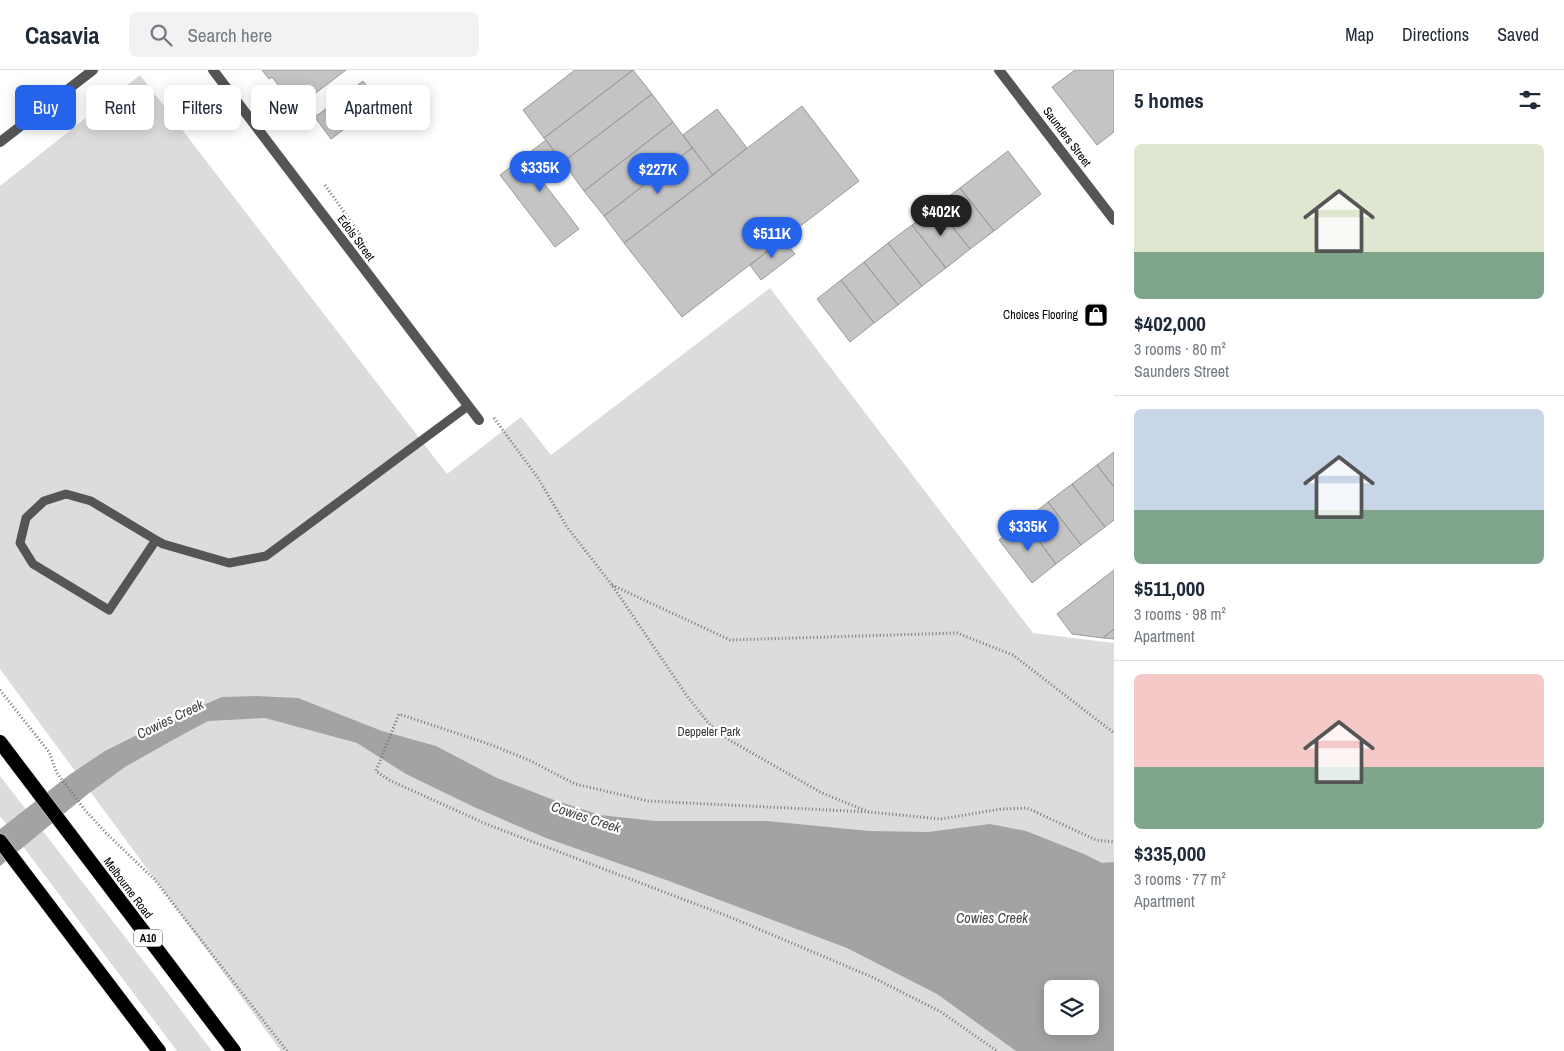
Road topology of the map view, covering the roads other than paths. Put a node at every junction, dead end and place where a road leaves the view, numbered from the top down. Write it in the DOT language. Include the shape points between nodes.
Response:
graph roads {
  1 [pos="93,70"];
  2 [pos="213,70"];
  3 [pos="999,70"];
  4 [pos="0,142"];
  5 [pos="1114,220"];
  6 [pos="468,406"];
  7 [pos="479,420"];
  8 [pos="156,540"];
  9 [pos="0,742"];
  10 [pos="0,841"];
  11 [pos="159,1051"];
  12 [pos="234,1051"];
  1 -- 4 [label="street"];
  2 -- 6 [label="street, Edols Street"];
  3 -- 5 [label="street, Saunders Street"];
  6 -- 7 [label="street, Edols Street"];
  6 -- 8 [label="lane" via="266,556 230,563"];
  8 -- 8 [label="lane" via="109,610 33,564 20,543 26,518 44,501 66,494 92,500"];
  9 -- 12 [label="highway, Melbourne Road / A10"];
  10 -- 11 [label="highway"];
}
